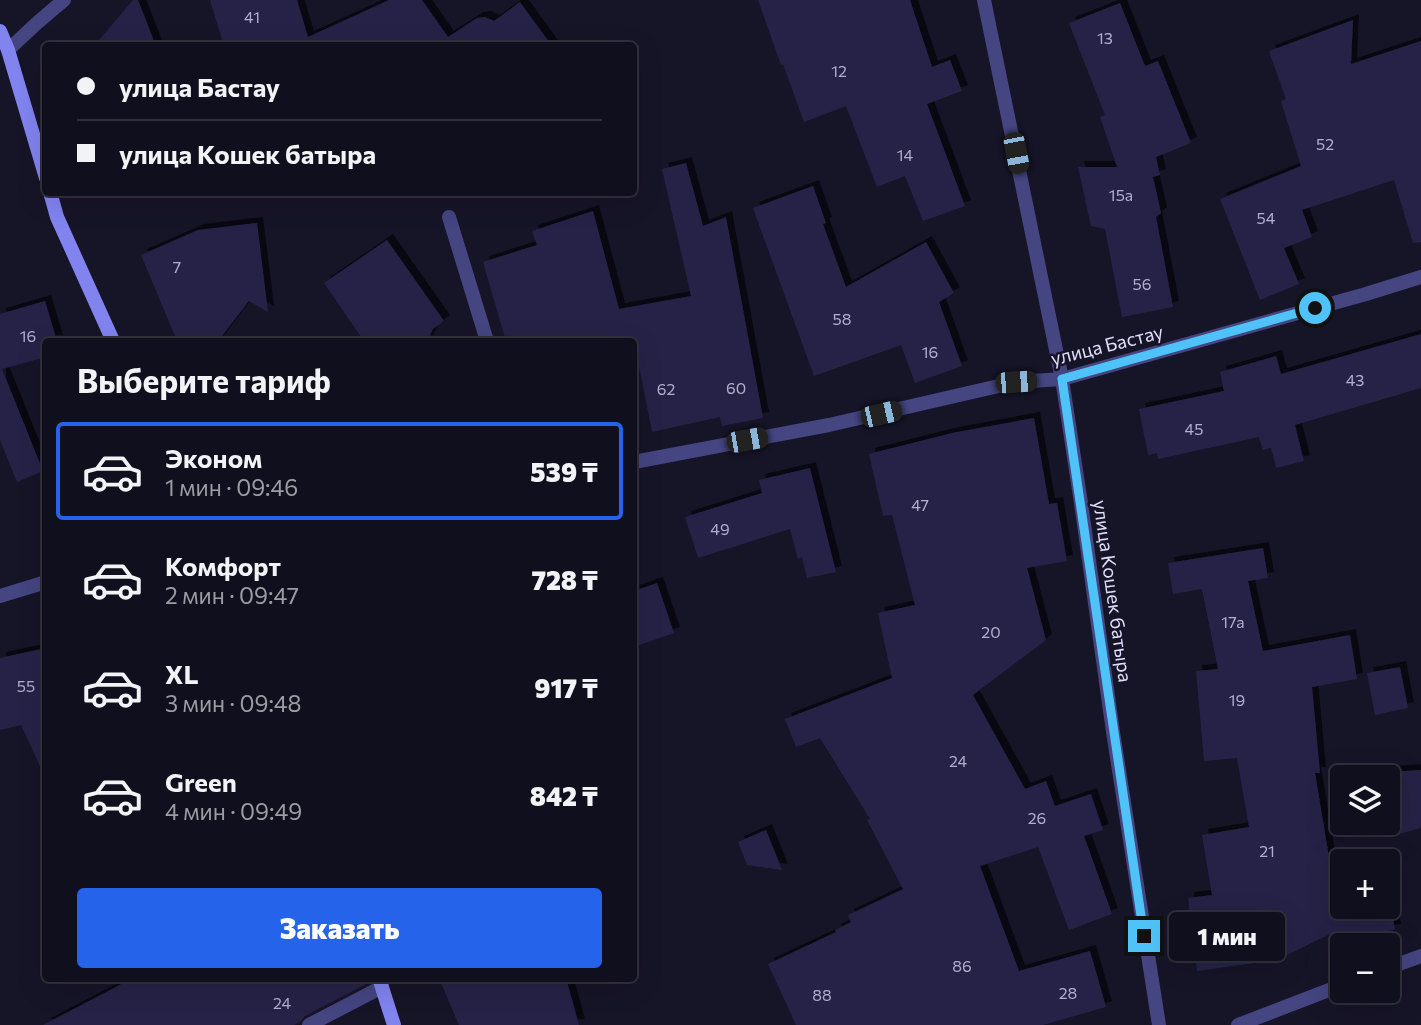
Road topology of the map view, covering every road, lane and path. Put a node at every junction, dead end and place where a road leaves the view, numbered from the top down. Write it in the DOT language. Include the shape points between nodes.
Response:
graph roads {
  1 [pos="64,0"];
  2 [pos="984,0"];
  3 [pos="0,31"];
  4 [pos="8,50"];
  5 [pos="42,165"];
  6 [pos="51,196"];
  7 [pos="449,218"];
  8 [pos="1421,277"];
  9 [pos="112,338"];
  10 [pos="486,338"];
  11 [pos="1062,379"];
  12 [pos="637,461"];
  13 [pos="42,583"];
  14 [pos="0,596"];
  15 [pos="1421,956"];
  16 [pos="1400,964"];
  17 [pos="381,983"];
  18 [pos="1330,990"];
  19 [pos="309,1025"];
  20 [pos="394,1025"];
  21 [pos="1159,1025"];
  22 [pos="1238,1025"];
  1 -- 4 [label="street"];
  2 -- 11 [label="street, улица Кошек батыра"];
  3 -- 4 [label="street"];
  4 -- 5 [label="street"];
  6 -- 9 [label="street"];
  7 -- 10 [label="street"];
  8 -- 11 [label="street, улица Бастау"];
  11 -- 12 [label="street, улица Бастау" via="1016,382 829,425"];
  11 -- 21 [label="street, улица Кошек батыра"];
  13 -- 14 [label="street"];
  15 -- 16 [label="street"];
  17 -- 19 [label="street"];
  17 -- 20 [label="street"];
  18 -- 22 [label="street"];
}
